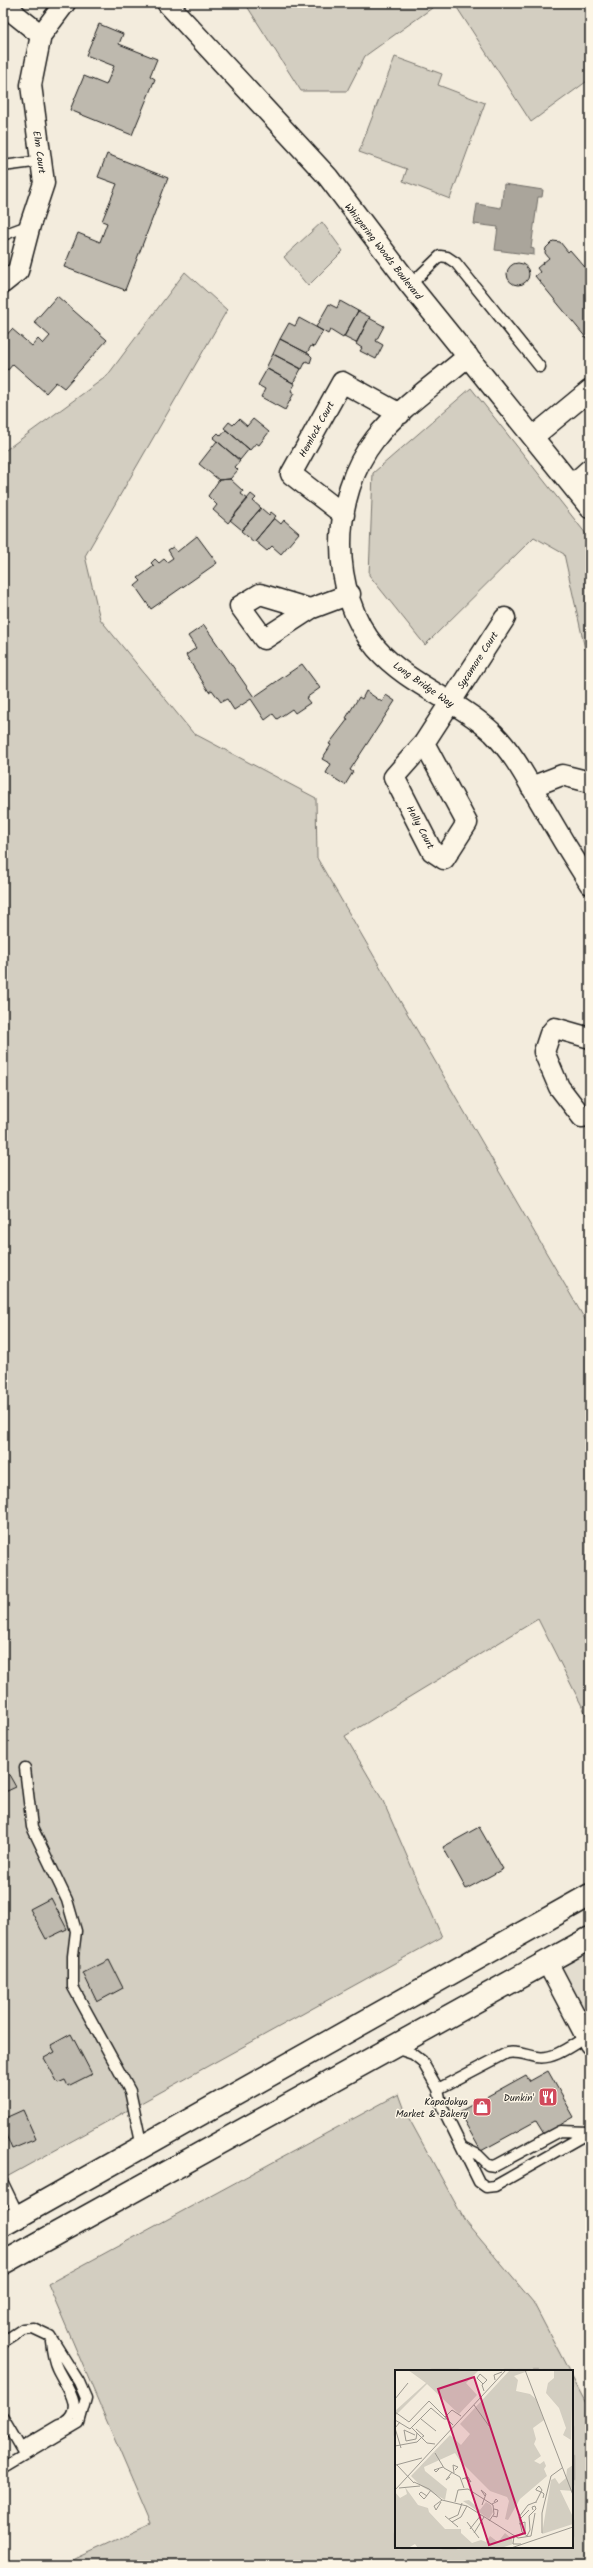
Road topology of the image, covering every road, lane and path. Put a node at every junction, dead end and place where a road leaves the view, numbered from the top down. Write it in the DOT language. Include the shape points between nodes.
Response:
graph roads {
  1 [pos="7,3"];
  2 [pos="65,3"];
  3 [pos="172,5"];
  4 [pos="41,35"];
  5 [pos="41,161"];
  6 [pos="3,166"];
  7 [pos="30,226"];
  8 [pos="3,235"];
  9 [pos="3,283"];
  10 [pos="410,285"];
  11 [pos="468,356"];
  12 [pos="540,367"];
  13 [pos="590,390"];
  14 [pos="400,414"];
  15 [pos="533,437"];
  16 [pos="590,469"];
  17 [pos="572,485"];
  18 [pos="590,508"];
  19 [pos="344,515"];
  20 [pos="350,594"];
  21 [pos="310,609"];
  22 [pos="505,618"];
  23 [pos="449,702"];
  24 [pos="424,743"];
  25 [pos="590,782"];
  26 [pos="531,787"];
  27 [pos="590,883"];
  28 [pos="590,1038"];
  29 [pos="590,1115"];
  30 [pos="25,1768"];
  31 [pos="590,1895"];
  32 [pos="590,1938"];
  33 [pos="547,1962"];
  34 [pos="588,2041"];
  35 [pos="393,2047"];
  36 [pos="438,2089"];
  37 [pos="590,2132"];
  38 [pos="142,2147"];
  39 [pos="462,2147"];
  40 [pos="3,2183"];
  41 [pos="11,2221"];
  42 [pos="3,2264"];
  43 [pos="50,2336"];
  44 [pos="3,2342"];
  45 [pos="3,2418"];
  46 [pos="23,2452"];
  47 [pos="3,2468"];
  1 -- 4 [label="street" via="16,15"];
  2 -- 4 [label="street, Elm Court"];
  3 -- 10 [label="street, Whispering Woods Boulevard" via="328,177"];
  4 -- 5 [label="street, Elm Court" via="31,85"];
  5 -- 6 [label="lane"];
  5 -- 7 [label="street, Elm Court" via="44,183"];
  7 -- 8 [label="lane"];
  7 -- 9 [label="street, Elm Court" via="18,271"];
  10 -- 11 [label="street, Whispering Woods Boulevard"];
  10 -- 12 [label="lane" via="440,256 451,260"];
  11 -- 14 [label="street, Long Bridge Way"];
  11 -- 15 [label="street, Whispering Woods Boulevard"];
  13 -- 15 [label="street"];
  14 -- 19 [label="street, Long Bridge Way" via="373,441 363,458 349,492"];
  14 -- 19 [label="street, Hemlock Court" via="342,382 291,474"];
  15 -- 17 [label="street, Whispering Woods Boulevard"];
  16 -- 17 [label="street"];
  17 -- 18 [label="street, Whispering Woods Boulevard"];
  19 -- 20 [label="street, Long Bridge Way" via="340,551"];
  20 -- 21 [label="street"];
  20 -- 23 [label="street, Long Bridge Way" via="358,619 377,648 406,673"];
  22 -- 23 [label="street, Sycamore Court"];
  23 -- 24 [label="street, Holly Court"];
  23 -- 26 [label="street, Long Bridge Way" via="493,734 515,758"];
  24 -- 24 [label="street, Holly Court" via="467,823 444,859 432,851 394,777"];
  25 -- 26 [label="street" via="562,775"];
  26 -- 27 [label="street, Long Bridge Way"];
  28 -- 29 [label="street" via="555,1028 550,1034 544,1052 559,1087 582,1117"];
  30 -- 38 [label="lane" via="32,1827 67,1900 76,1931 73,1986 130,2090"];
  31 -- 38 [label="highway"];
  32 -- 33 [label="highway"];
  33 -- 34 [label="street"];
  33 -- 35 [label="highway"];
  34 -- 36 [label="lane" via="551,2056 538,2057 515,2051 507,2052"];
  35 -- 36 [label="lane" via="413,2054 422,2061"];
  35 -- 42 [label="highway"];
  36 -- 39 [label="lane" via="442,2107"];
  37 -- 39 [label="lane" via="560,2131 495,2166 488,2166 478,2155"];
  37 -- 39 [label="lane" via="490,2188 479,2182"];
  38 -- 41 [label="highway"];
  40 -- 41 [label="lane"];
  43 -- 44 [label="lane" via="33,2328 23,2329"];
  43 -- 46 [label="lane" via="56,2366 74,2401 72,2416"];
  43 -- 46 [label="lane" via="79,2382 86,2398 84,2411 80,2423"];
  45 -- 46 [label="lane"];
  46 -- 47 [label="lane"];
}
